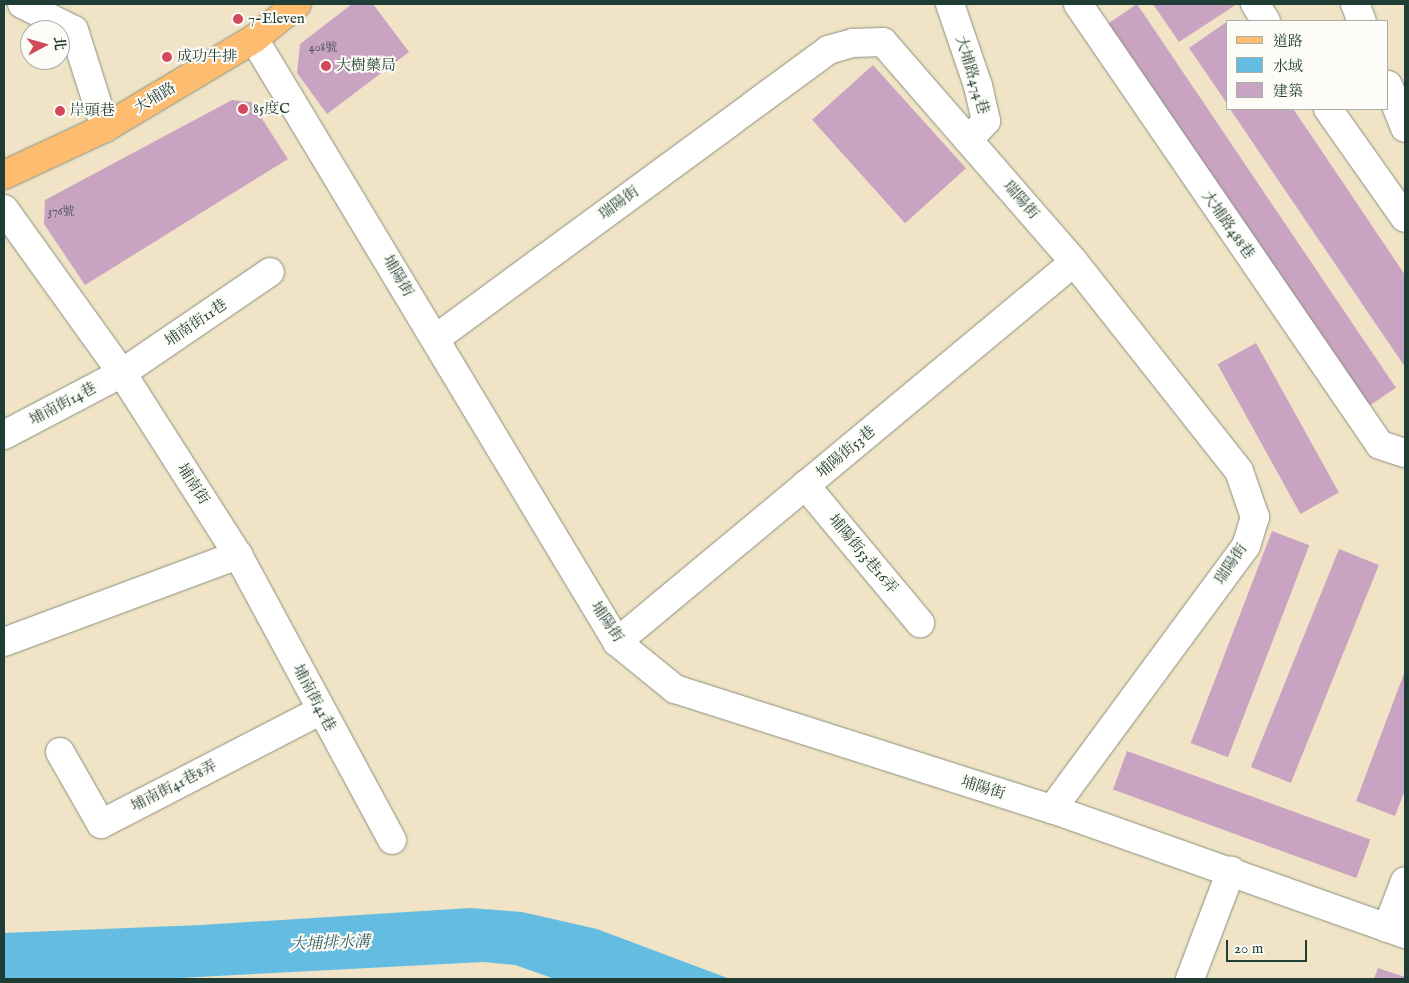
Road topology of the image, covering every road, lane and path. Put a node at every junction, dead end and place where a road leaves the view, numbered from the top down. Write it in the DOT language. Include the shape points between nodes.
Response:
graph roads {
  1 [pos="22,4"];
  2 [pos="297,4"];
  3 [pos="950,4"];
  4 [pos="1078,4"];
  5 [pos="1255,4"];
  6 [pos="1354,4"];
  7 [pos="1265,20"];
  8 [pos="1362,20"];
  9 [pos="254,39"];
  10 [pos="1389,88"];
  11 [pos="1329,110"];
  12 [pos="105,128"];
  13 [pos="1405,128"];
  14 [pos="968,140"];
  15 [pos="4,175"];
  16 [pos="4,209"];
  17 [pos="1405,218"];
  18 [pos="1074,262"];
  19 [pos="270,272"];
  20 [pos="435,339"];
  21 [pos="122,373"];
  22 [pos="4,435"];
  23 [pos="1393,449"];
  24 [pos="806,485"];
  25 [pos="238,555"];
  26 [pos="920,623"];
  27 [pos="4,642"];
  28 [pos="616,642"];
  29 [pos="320,711"];
  30 [pos="60,752"];
  31 [pos="1052,809"];
  32 [pos="392,840"];
  33 [pos="1231,871"];
  34 [pos="1405,881"];
  35 [pos="1396,931"];
  36 [pos="1190,979"];
  1 -- 12 [label="street" via="74,30"];
  2 -- 9 [label="main road, 大埔路"];
  3 -- 14 [label="street, 大埔路474巷" via="978,86 986,121"];
  4 -- 23 [label="street, 大埔路488巷"];
  5 -- 7 [label="street"];
  6 -- 8 [label="street"];
  9 -- 12 [label="main road, 大埔路"];
  9 -- 20 [label="street, 埔陽街"];
  10 -- 13 [label="street"];
  11 -- 17 [label="street"];
  12 -- 15 [label="main road, 大埔路"];
  14 -- 18 [label="street, 瑞陽街"];
  14 -- 20 [label="street, 瑞陽街" via="883,42 853,43 828,50"];
  16 -- 21 [label="street, 埔南街"];
  18 -- 24 [label="street, 埔陽街53巷"];
  18 -- 31 [label="street, 瑞陽街" via="1239,471 1254,517 1246,546"];
  19 -- 21 [label="street, 埔南街11巷"];
  20 -- 28 [label="street, 埔陽街"];
  21 -- 22 [label="street, 埔南街14巷"];
  21 -- 25 [label="street, 埔南街"];
  24 -- 26 [label="street, 埔陽街53巷16弄"];
  24 -- 28 [label="street, 埔陽街53巷"];
  25 -- 27 [label="street"];
  25 -- 29 [label="street, 埔南街41巷"];
  28 -- 31 [label="street, 埔陽街" via="675,689"];
  29 -- 30 [label="street, 埔南街41巷8弄" via="101,824"];
  29 -- 32 [label="street, 埔南街41巷"];
  31 -- 33 [label="street, 埔陽街"];
  33 -- 35 [label="street, 埔陽街"];
  33 -- 36 [label="street"];
  34 -- 35 [label="street"];
}
